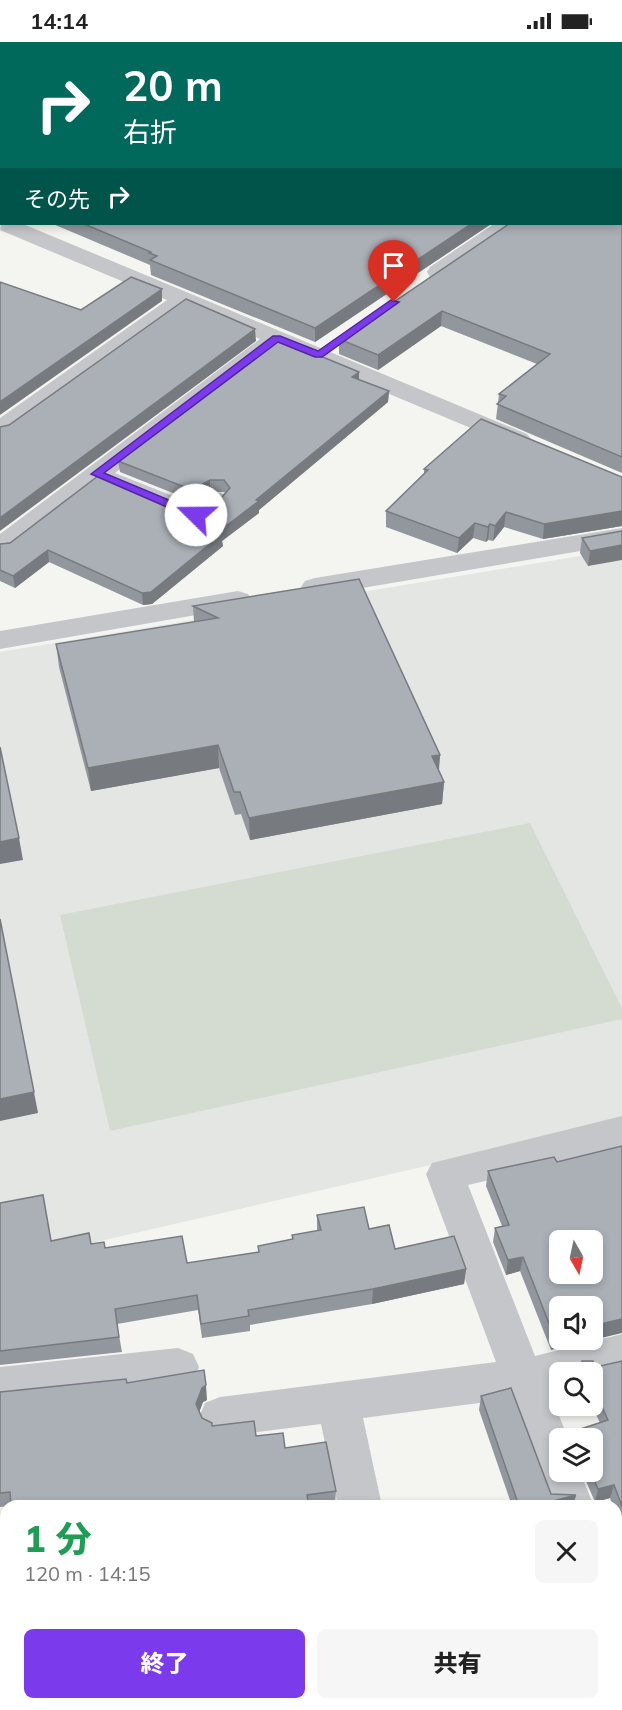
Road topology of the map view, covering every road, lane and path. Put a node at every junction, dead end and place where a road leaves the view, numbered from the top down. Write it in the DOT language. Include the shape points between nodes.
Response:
graph roads {
  1 [pos="9,225"];
  2 [pos="507,225"];
  3 [pos="423,282"];
  4 [pos="183,300"];
  5 [pos="277,338"];
  6 [pos="0,430"];
  7 [pos="535,446"];
  8 [pos="96,474"];
  9 [pos="215,500"];
  10 [pos="622,536"];
  11 [pos="0,547"];
  12 [pos="293,591"];
  13 [pos="258,597"];
  14 [pos="0,640"];
  15 [pos="622,1132"];
  16 [pos="622,1353"];
  17 [pos="178,1367"];
  18 [pos="524,1378"];
  19 [pos="0,1386"];
  20 [pos="338,1402"];
  21 [pos="220,1417"];
  22 [pos="359,1500"];
  23 [pos="570,1500"];
  1 -- 4 [label="street"];
  2 -- 3 [label="street"];
  4 -- 5 [label="street"];
  4 -- 6 [label="street"];
  5 -- 7 [label="street" via="328,348"];
  5 -- 8 [label="street"];
  8 -- 9 [label="street" via="196,515"];
  8 -- 11 [label="street"];
  10 -- 12 [label="street"];
  13 -- 14 [label="street"];
  15 -- 18 [label="street" via="445,1174"];
  16 -- 18 [label="street"];
  17 -- 19 [label="street"];
  18 -- 20 [label="street"];
  18 -- 23 [label="street"];
  20 -- 21 [label="street"];
  20 -- 22 [label="street"];
}
